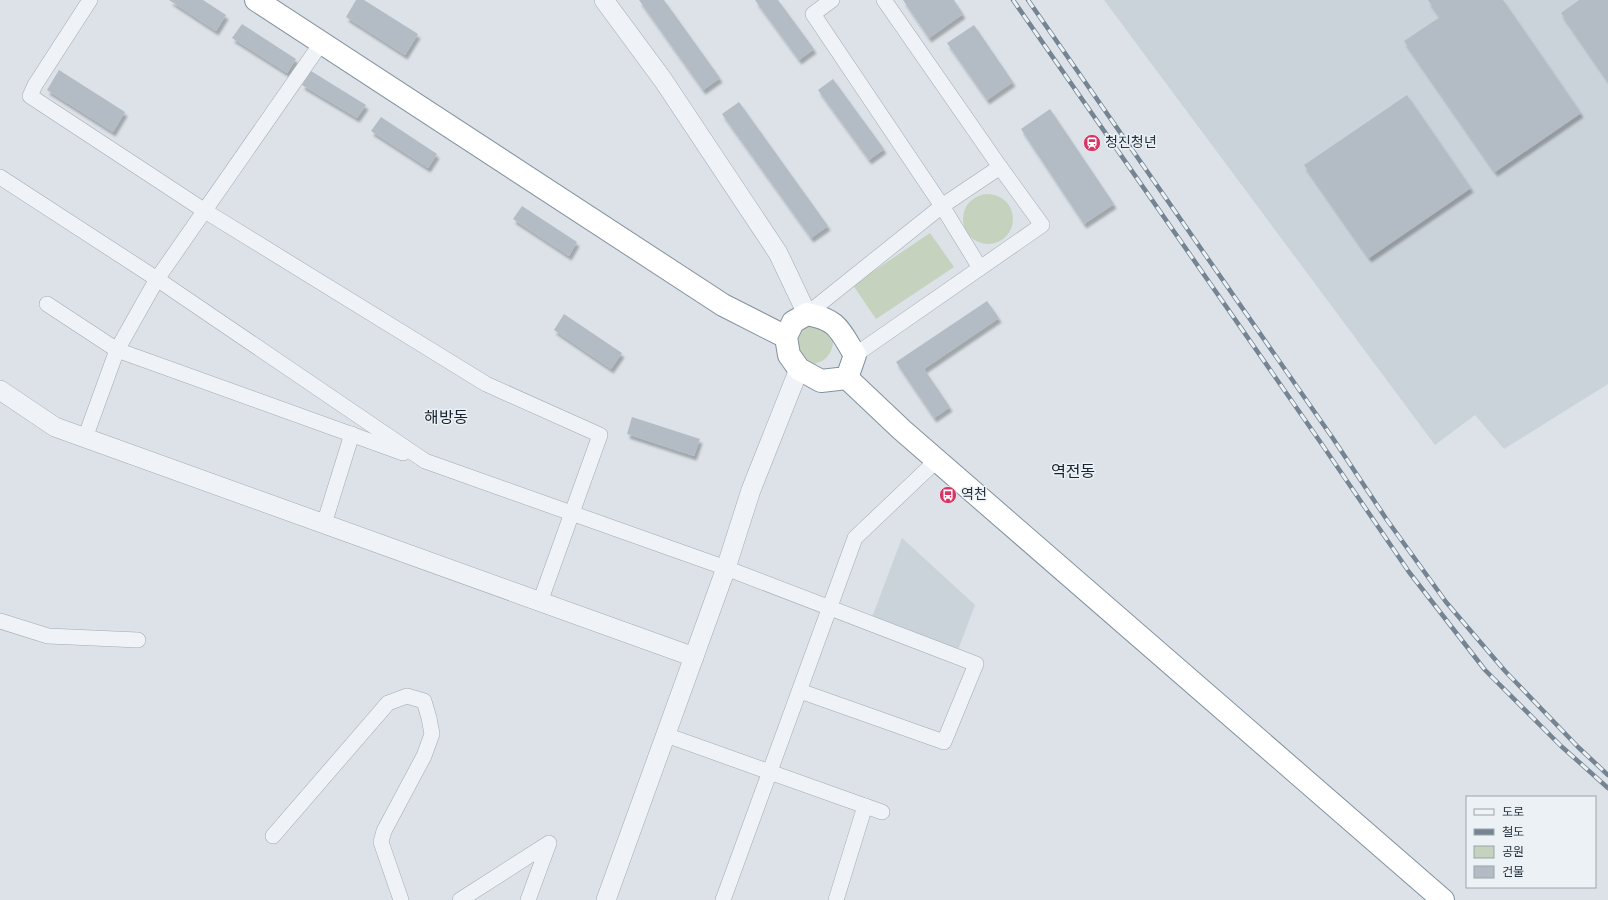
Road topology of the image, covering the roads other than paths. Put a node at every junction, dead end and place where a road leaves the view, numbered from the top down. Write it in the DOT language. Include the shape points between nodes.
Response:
graph roads {
  1 [pos="90,0"];
  2 [pos="256,0"];
  3 [pos="604,0"];
  4 [pos="832,0"];
  5 [pos="884,0"];
  6 [pos="322,42"];
  7 [pos="1000,167"];
  8 [pos="0,177"];
  9 [pos="942,206"];
  10 [pos="205,211"];
  11 [pos="980,268"];
  12 [pos="157,279"];
  13 [pos="47,304"];
  14 [pos="807,314"];
  15 [pos="786,337"];
  16 [pos="117,350"];
  17 [pos="855,354"];
  18 [pos="799,369"];
  19 [pos="848,378"];
  20 [pos="0,390"];
  21 [pos="352,434"];
  22 [pos="85,438"];
  23 [pos="937,460"];
  24 [pos="425,461"];
  25 [pos="572,513"];
  26 [pos="324,524"];
  27 [pos="726,568"];
  28 [pos="540,602"];
  29 [pos="830,608"];
  30 [pos="0,621"];
  31 [pos="138,640"];
  32 [pos="694,657"];
  33 [pos="800,691"];
  34 [pos="666,735"];
  35 [pos="770,772"];
  36 [pos="865,806"];
  37 [pos="882,812"];
  38 [pos="273,836"];
  39 [pos="401,900"];
  40 [pos="460,900"];
  41 [pos="528,900"];
  42 [pos="606,900"];
  43 [pos="723,900"];
  44 [pos="836,900"];
  45 [pos="1443,900"];
  1 -- 10 [label="street" via="30,96"];
  2 -- 6 [label="highway"];
  3 -- 14 [label="street" via="663,80 778,253"];
  4 -- 9 [label="street" via="813,14"];
  5 -- 7 [label="street"];
  6 -- 10 [label="street"];
  6 -- 15 [label="highway" via="723,306"];
  7 -- 9 [label="street"];
  7 -- 11 [label="street" via="1042,225"];
  8 -- 12 [label="street"];
  9 -- 11 [label="street"];
  9 -- 14 [label="street"];
  10 -- 12 [label="street"];
  10 -- 25 [label="street" via="486,384 600,435"];
  11 -- 17 [label="street"];
  12 -- 16 [label="street"];
  12 -- 24 [label="street"];
  13 -- 16 [label="street"];
  14 -- 15 [label="highway" via="792,322"];
  14 -- 17 [label="highway" via="822,317 835,324"];
  15 -- 18 [label="highway" via="789,355"];
  16 -- 21 [label="street"];
  16 -- 22 [label="street"];
  17 -- 19 [label="highway"];
  18 -- 19 [label="highway" via="821,381"];
  18 -- 27 [label="street" via="751,490"];
  19 -- 23 [label="highway"];
  20 -- 22 [label="street" via="55,427"];
  21 -- 24 [label="street"];
  21 -- 26 [label="street"];
  22 -- 26 [label="street"];
  23 -- 29 [label="street" via="855,538"];
  23 -- 45 [label="highway"];
  24 -- 25 [label="street"];
  25 -- 27 [label="street"];
  25 -- 28 [label="street"];
  26 -- 28 [label="street"];
  27 -- 29 [label="street"];
  27 -- 32 [label="street"];
  28 -- 32 [label="street"];
  29 -- 33 [label="street"];
  29 -- 33 [label="street" via="976,664 944,742"];
  30 -- 31 [label="street" via="48,636"];
  32 -- 34 [label="street"];
  33 -- 35 [label="street"];
  34 -- 35 [label="street"];
  34 -- 42 [label="street"];
  35 -- 36 [label="street"];
  35 -- 43 [label="street"];
  36 -- 37 [label="street"];
  36 -- 44 [label="street"];
  38 -- 39 [label="street" via="388,703 407,696 424,701 432,734 424,756 384,831 381,842"];
  40 -- 41 [label="street" via="549,843"];
}
